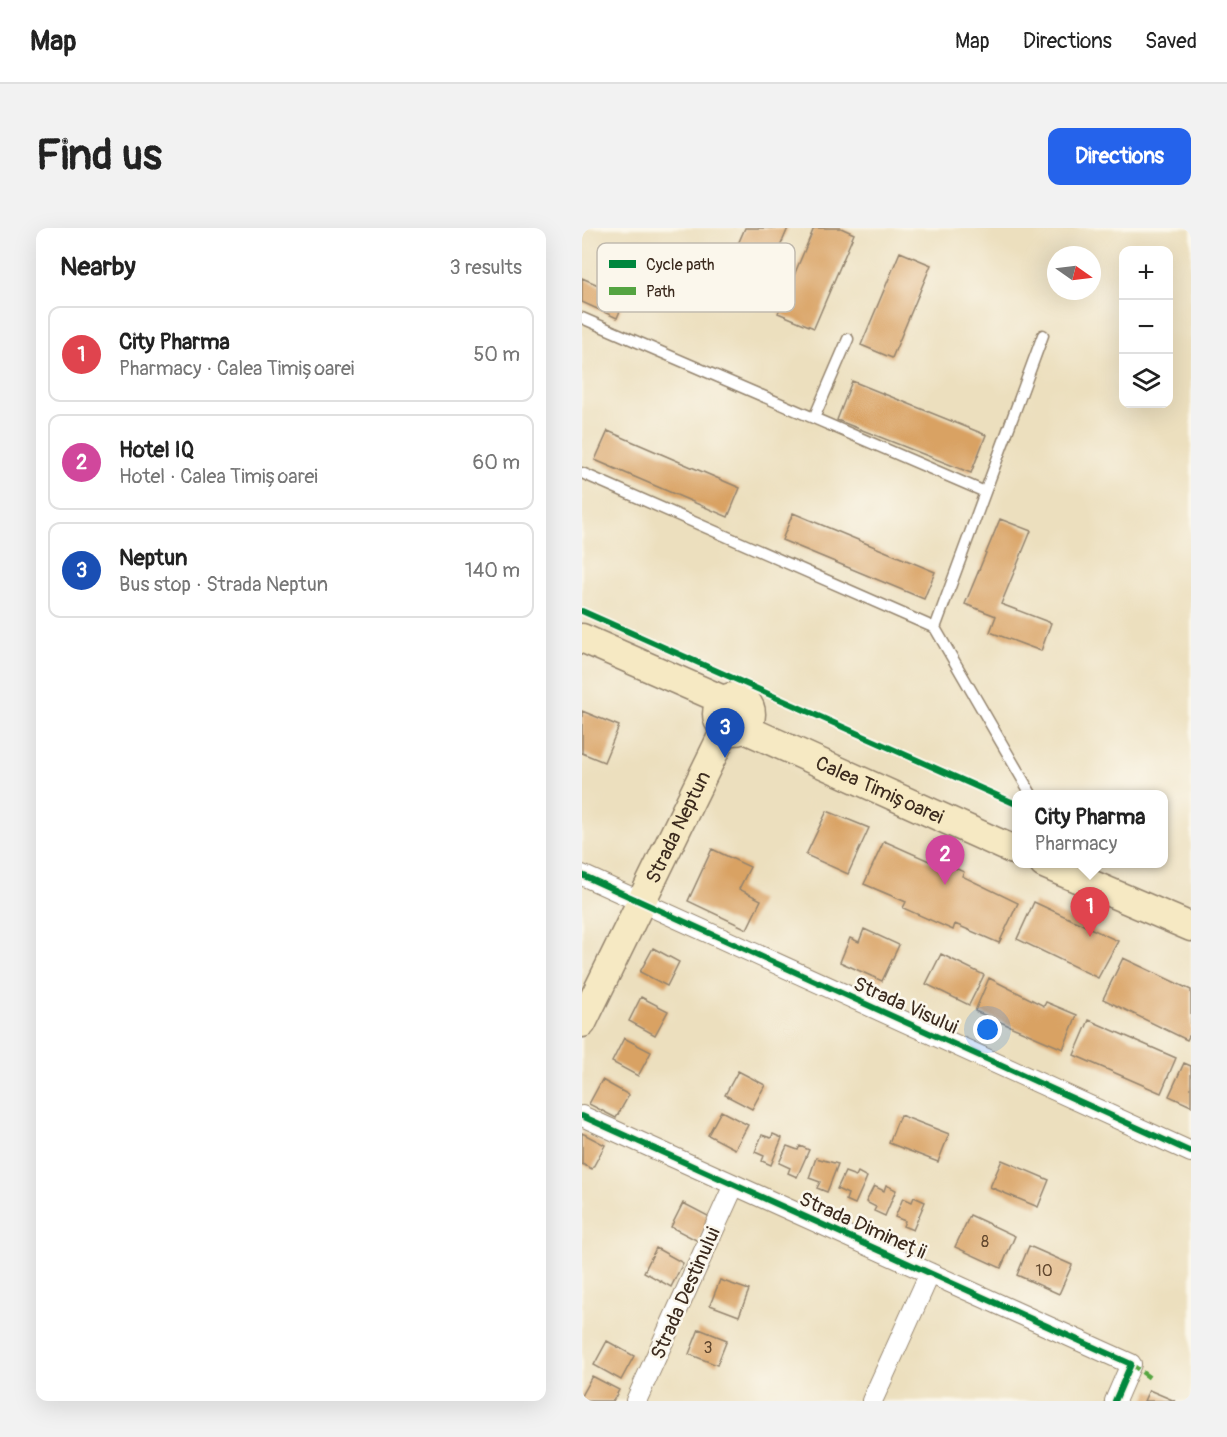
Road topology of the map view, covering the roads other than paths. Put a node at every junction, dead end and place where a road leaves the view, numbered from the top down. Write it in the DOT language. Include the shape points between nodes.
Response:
graph roads {
  1 [pos="582,318"];
  2 [pos="1043,335"];
  3 [pos="848,339"];
  4 [pos="814,418"];
  5 [pos="582,473"];
  6 [pos="985,492"];
  7 [pos="935,628"];
  8 [pos="582,638"];
  9 [pos="582,657"];
  10 [pos="732,717"];
  11 [pos="1028,790"];
  12 [pos="1012,829"];
  13 [pos="1012,849"];
  14 [pos="1053,868"];
  15 [pos="1101,868"];
  16 [pos="582,875"];
  17 [pos="641,902"];
  18 [pos="1191,906"];
  19 [pos="1191,927"];
  20 [pos="582,1023"];
  21 [pos="582,1116"];
  22 [pos="1191,1152"];
  23 [pos="734,1185"];
  24 [pos="930,1273"];
  25 [pos="636,1401"];
  26 [pos="873,1401"];
  27 [pos="1115,1401"];
  1 -- 4 [label="lane"];
  2 -- 6 [label="lane"];
  3 -- 4 [label="lane"];
  4 -- 6 [label="lane"];
  5 -- 7 [label="lane"];
  6 -- 7 [label="lane"];
  7 -- 11 [label="lane"];
  8 -- 10 [label="main road, Calea Timișoarei"];
  9 -- 10 [label="main road, Calea Timișoarei"];
  10 -- 12 [label="main road, Calea Timișoarei"];
  10 -- 13 [label="main road, Calea Timișoarei"];
  10 -- 17 [label="main road, Strada Neptun"];
  14 -- 19 [label="main road"];
  15 -- 18 [label="main road"];
  16 -- 17 [label="street, Strada Visului"];
  17 -- 20 [label="main road, Strada Neptun"];
  17 -- 22 [label="street, Strada Visului"];
  21 -- 23 [label="street, Strada Dimineții"];
  23 -- 24 [label="street, Strada Dimineții"];
  23 -- 25 [label="street, Strada Destinului"];
  24 -- 26 [label="street"];
  24 -- 27 [label="street, Strada Dimineții" via="1131,1364"];
}
